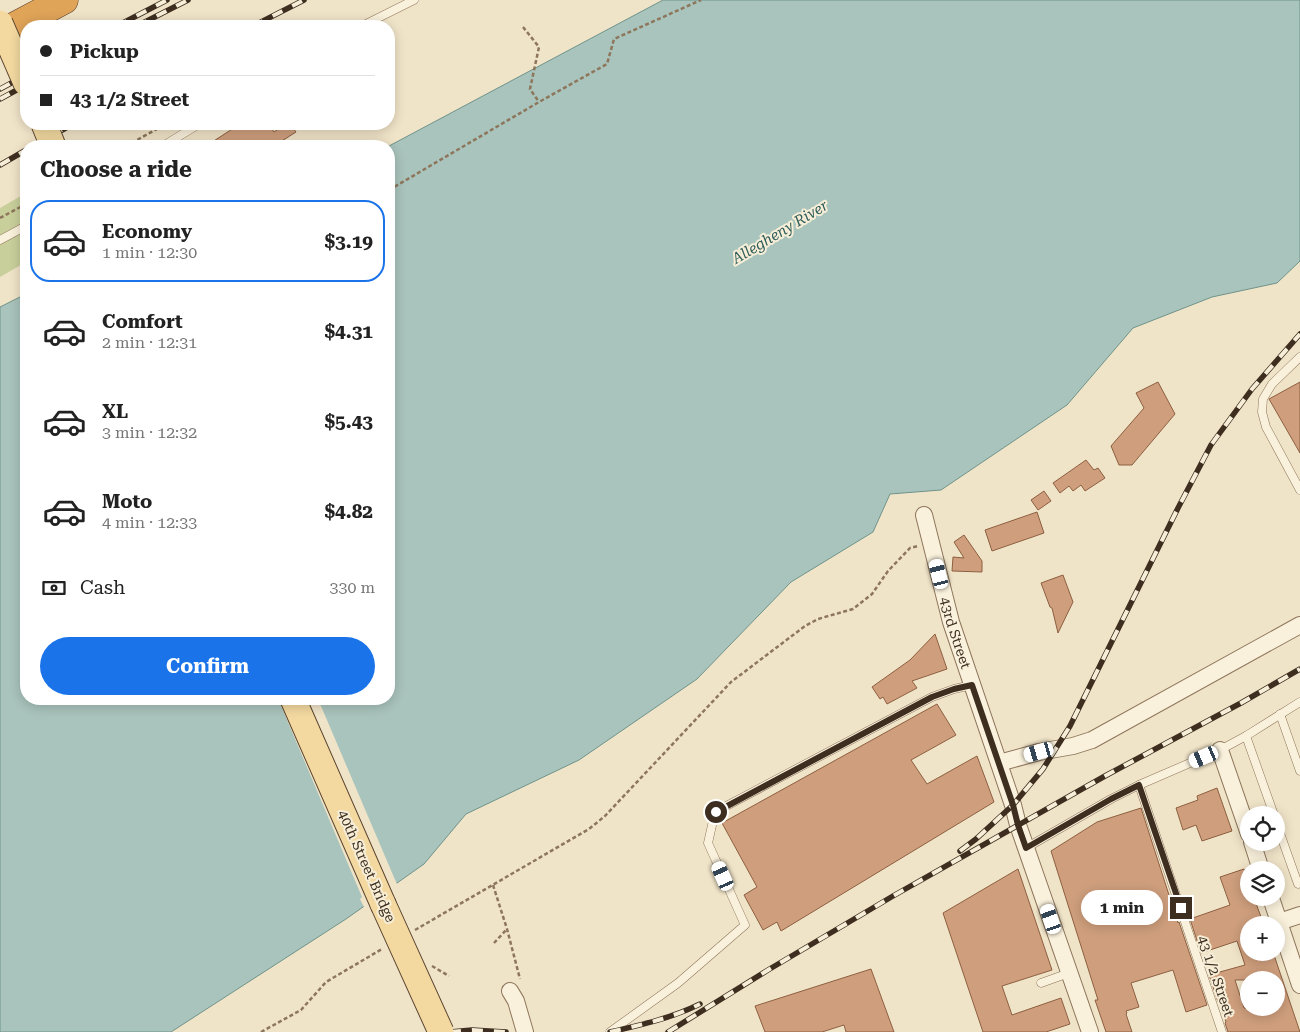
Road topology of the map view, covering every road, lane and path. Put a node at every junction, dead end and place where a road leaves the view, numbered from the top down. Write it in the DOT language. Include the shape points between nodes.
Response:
graph roads {
  1 [pos="64,0"];
  2 [pos="414,0"];
  3 [pos="701,0"];
  4 [pos="26,20"];
  5 [pos="374,20"];
  6 [pos="0,22"];
  7 [pos="20,23"];
  8 [pos="523,27"];
  9 [pos="0,34"];
  10 [pos="20,70"];
  11 [pos="539,102"];
  12 [pos="155,130"];
  13 [pos="189,130"];
  14 [pos="137,140"];
  15 [pos="173,140"];
  16 [pos="395,186"];
  17 [pos="20,207"];
  18 [pos="0,218"];
  19 [pos="20,229"];
  20 [pos="0,240"];
  21 [pos="1300,356"];
  22 [pos="1300,490"];
  23 [pos="924,516"];
  24 [pos="910,548"];
  25 [pos="1300,625"];
  26 [pos="972,685"];
  27 [pos="1300,702"];
  28 [pos="296,705"];
  29 [pos="1280,714"];
  30 [pos="1246,736"];
  31 [pos="1220,750"];
  32 [pos="999,763"];
  33 [pos="1300,770"];
  34 [pos="1139,785"];
  35 [pos="1271,806"];
  36 [pos="1240,808"];
  37 [pos="1285,847"];
  38 [pos="1026,848"];
  39 [pos="1300,883"];
  40 [pos="493,885"];
  41 [pos="1300,916"];
  42 [pos="1285,920"];
  43 [pos="507,929"];
  44 [pos="408,934"];
  45 [pos="1285,940"];
  46 [pos="494,943"];
  47 [pos="383,948"];
  48 [pos="1069,973"];
  49 [pos="1041,982"];
  50 [pos="1300,985"];
  51 [pos="516,988"];
  52 [pos="261,1032"];
  53 [pos="441,1032"];
  54 [pos="525,1032"];
  55 [pos="610,1032"];
  56 [pos="1090,1032"];
  57 [pos="1222,1032"];
  1 -- 4 [label="highway"];
  2 -- 5 [label="lane"];
  3 -- 11 [label="path" via="614,39 607,64"];
  6 -- 10 [label="main road, bridge"];
  7 -- 9 [label="highway"];
  8 -- 11 [label="path" via="539,48 530,89"];
  11 -- 16 [label="path"];
  12 -- 14 [label="path"];
  13 -- 15 [label="lane"];
  17 -- 18 [label="path"];
  19 -- 20 [label="lane"];
  21 -- 22 [label="lane" via="1272,384 1263,399 1262,412 1266,427"];
  23 -- 26 [label="street, 43rd Street" via="951,622"];
  24 -- 40 [label="path" via="872,594 853,609 805,626 731,682 590,829"];
  25 -- 32 [label="street" via="1092,740"];
  26 -- 32 [label="street, 43rd Street"];
  26 -- 55 [label="lane" via="932,697 716,812 708,843 745,925 678,983"];
  27 -- 29 [label="lane"];
  28 -- 53 [label="main road, 40th Street Bridge, bridge"];
  29 -- 30 [label="lane"];
  29 -- 33 [label="lane"];
  30 -- 31 [label="lane"];
  30 -- 35 [label="lane"];
  31 -- 34 [label="lane"];
  31 -- 36 [label="street"];
  32 -- 38 [label="street, 43rd Street"];
  34 -- 38 [label="lane"];
  34 -- 57 [label="lane, 43 1/2 Street"];
  37 -- 39 [label="lane"];
  38 -- 48 [label="street, 43rd Street"];
  40 -- 43 [label="path"];
  40 -- 44 [label="path"];
  41 -- 42 [label="street"];
  43 -- 46 [label="path"];
  43 -- 51 [label="path"];
  45 -- 50 [label="street"];
  47 -- 52 [label="path" via="326,982 301,1010"];
  48 -- 49 [label="lane"];
  48 -- 56 [label="street, 43rd Street"];
  51 -- 54 [label="street" via="516,1001"];
}
